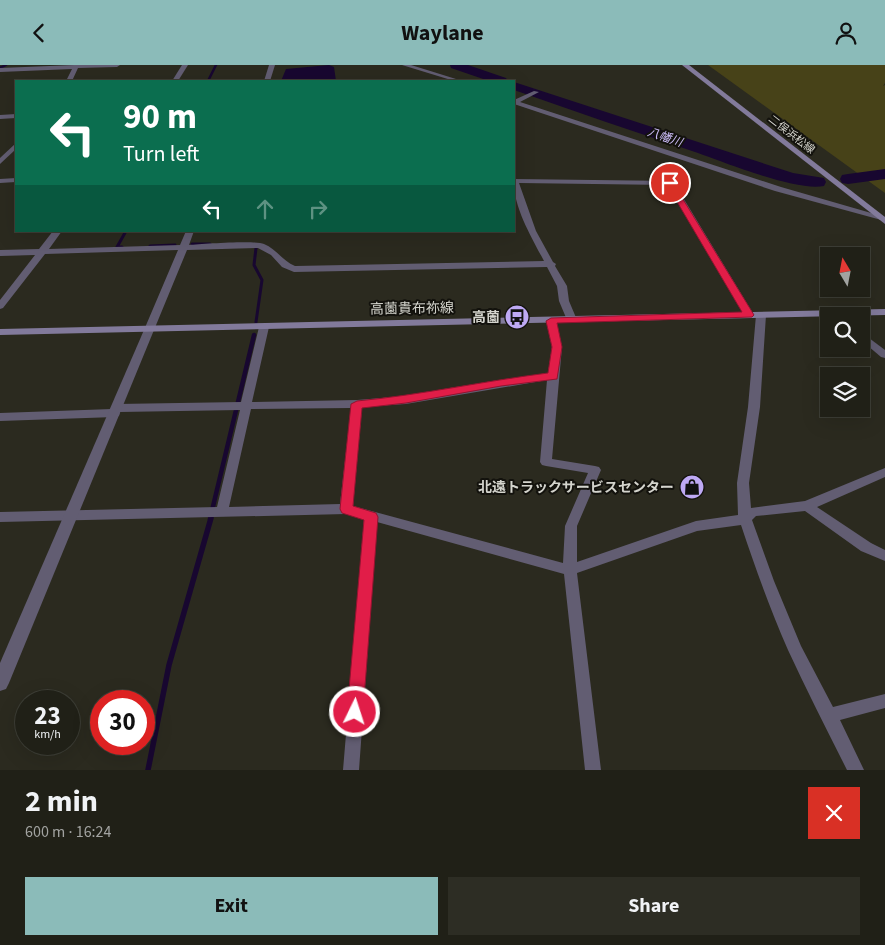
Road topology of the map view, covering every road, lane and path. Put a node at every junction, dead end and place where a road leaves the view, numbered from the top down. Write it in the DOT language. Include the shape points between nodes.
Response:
graph roads {
  1 [pos="117,65"];
  2 [pos="185,65"];
  3 [pos="272,65"];
  4 [pos="405,65"];
  5 [pos="418,65"];
  6 [pos="685,65"];
  7 [pos="76,66"];
  8 [pos="0,70"];
  9 [pos="453,79"];
  10 [pos="69,80"];
  11 [pos="176,80"];
  12 [pos="267,80"];
  13 [pos="456,80"];
  14 [pos="536,92"];
  15 [pos="515,102"];
  16 [pos="515,102"];
  17 [pos="15,116"];
  18 [pos="0,117"];
  19 [pos="15,146"];
  20 [pos="0,162"];
  21 [pos="15,180"];
  22 [pos="0,181"];
  23 [pos="515,181"];
  24 [pos="515,184"];
  25 [pos="884,220"];
  26 [pos="885,231"];
  27 [pos="57,232"];
  28 [pos="190,232"];
  29 [pos="184,247"];
  30 [pos="43,251"];
  31 [pos="0,253"];
  32 [pos="552,265"];
  33 [pos="0,307"];
  34 [pos="885,312"];
  35 [pos="870,313"];
  36 [pos="755,315"];
  37 [pos="820,315"];
  38 [pos="572,320"];
  39 [pos="551,321"];
  40 [pos="264,327"];
  41 [pos="149,330"];
  42 [pos="0,332"];
  43 [pos="870,342"];
  44 [pos="885,355"];
  45 [pos="553,376"];
  46 [pos="357,404"];
  47 [pos="242,406"];
  48 [pos="116,411"];
  49 [pos="0,417"];
  50 [pos="885,472"];
  51 [pos="807,506"];
  52 [pos="346,509"];
  53 [pos="216,512"];
  54 [pos="72,515"];
  55 [pos="0,517"];
  56 [pos="371,517"];
  57 [pos="745,519"];
  58 [pos="885,556"];
  59 [pos="570,570"];
  60 [pos="0,683"];
  61 [pos="885,701"];
  62 [pos="828,716"];
  63 [pos="350,770"];
  64 [pos="593,770"];
  65 [pos="856,770"];
  1 -- 7 [label="street"];
  2 -- 11 [label="street"];
  3 -- 12 [label="street"];
  4 -- 9 [label="street"];
  5 -- 9 [label="street"];
  6 -- 25 [label="main road, 二俣浜松線"];
  7 -- 8 [label="street"];
  7 -- 10 [label="street"];
  9 -- 13 [label="street"];
  14 -- 16 [label="street"];
  15 -- 25 [label="street" via="778,189"];
  17 -- 18 [label="street"];
  19 -- 20 [label="street"];
  21 -- 22 [label="street"];
  23 -- 36 [label="street" via="670,183"];
  24 -- 32 [label="street" via="532,231"];
  25 -- 26 [label="main road" via="881,227"];
  27 -- 30 [label="street"];
  28 -- 29 [label="street"];
  29 -- 30 [label="street"];
  29 -- 32 [label="street" via="260,245 294,269"];
  29 -- 41 [label="street"];
  30 -- 31 [label="street"];
  30 -- 33 [label="street"];
  32 -- 38 [label="street"];
  34 -- 35 [label="main road, 高薗貴布祢線"];
  36 -- 37 [label="main road, 高薗貴布祢線"];
  36 -- 38 [label="main road, 高薗貴布祢線"];
  36 -- 57 [label="street" via="754,407 743,483"];
  38 -- 39 [label="main road, 高薗貴布祢線"];
  39 -- 40 [label="main road, 高薗貴布祢線"];
  39 -- 45 [label="street" via="557,347"];
  40 -- 41 [label="main road, 高薗貴布祢線"];
  40 -- 47 [label="street"];
  41 -- 42 [label="main road, 高薗貴布祢線"];
  41 -- 48 [label="street"];
  43 -- 44 [label="street"];
  45 -- 46 [label="street" via="406,400"];
  45 -- 59 [label="street" via="546,462 595,470 571,526"];
  46 -- 47 [label="street"];
  46 -- 52 [label="street"];
  47 -- 48 [label="street"];
  47 -- 53 [label="street"];
  48 -- 49 [label="street"];
  48 -- 54 [label="street"];
  50 -- 51 [label="street"];
  51 -- 57 [label="street" via="754,512"];
  51 -- 58 [label="street" via="866,547"];
  52 -- 53 [label="street"];
  52 -- 56 [label="street"];
  53 -- 54 [label="street"];
  54 -- 55 [label="street"];
  54 -- 60 [label="street"];
  56 -- 59 [label="street"];
  56 -- 63 [label="street"];
  57 -- 59 [label="street" via="696,526"];
  57 -- 62 [label="street" via="766,581"];
  59 -- 64 [label="street"];
  61 -- 62 [label="street"];
  62 -- 65 [label="street"];
}
